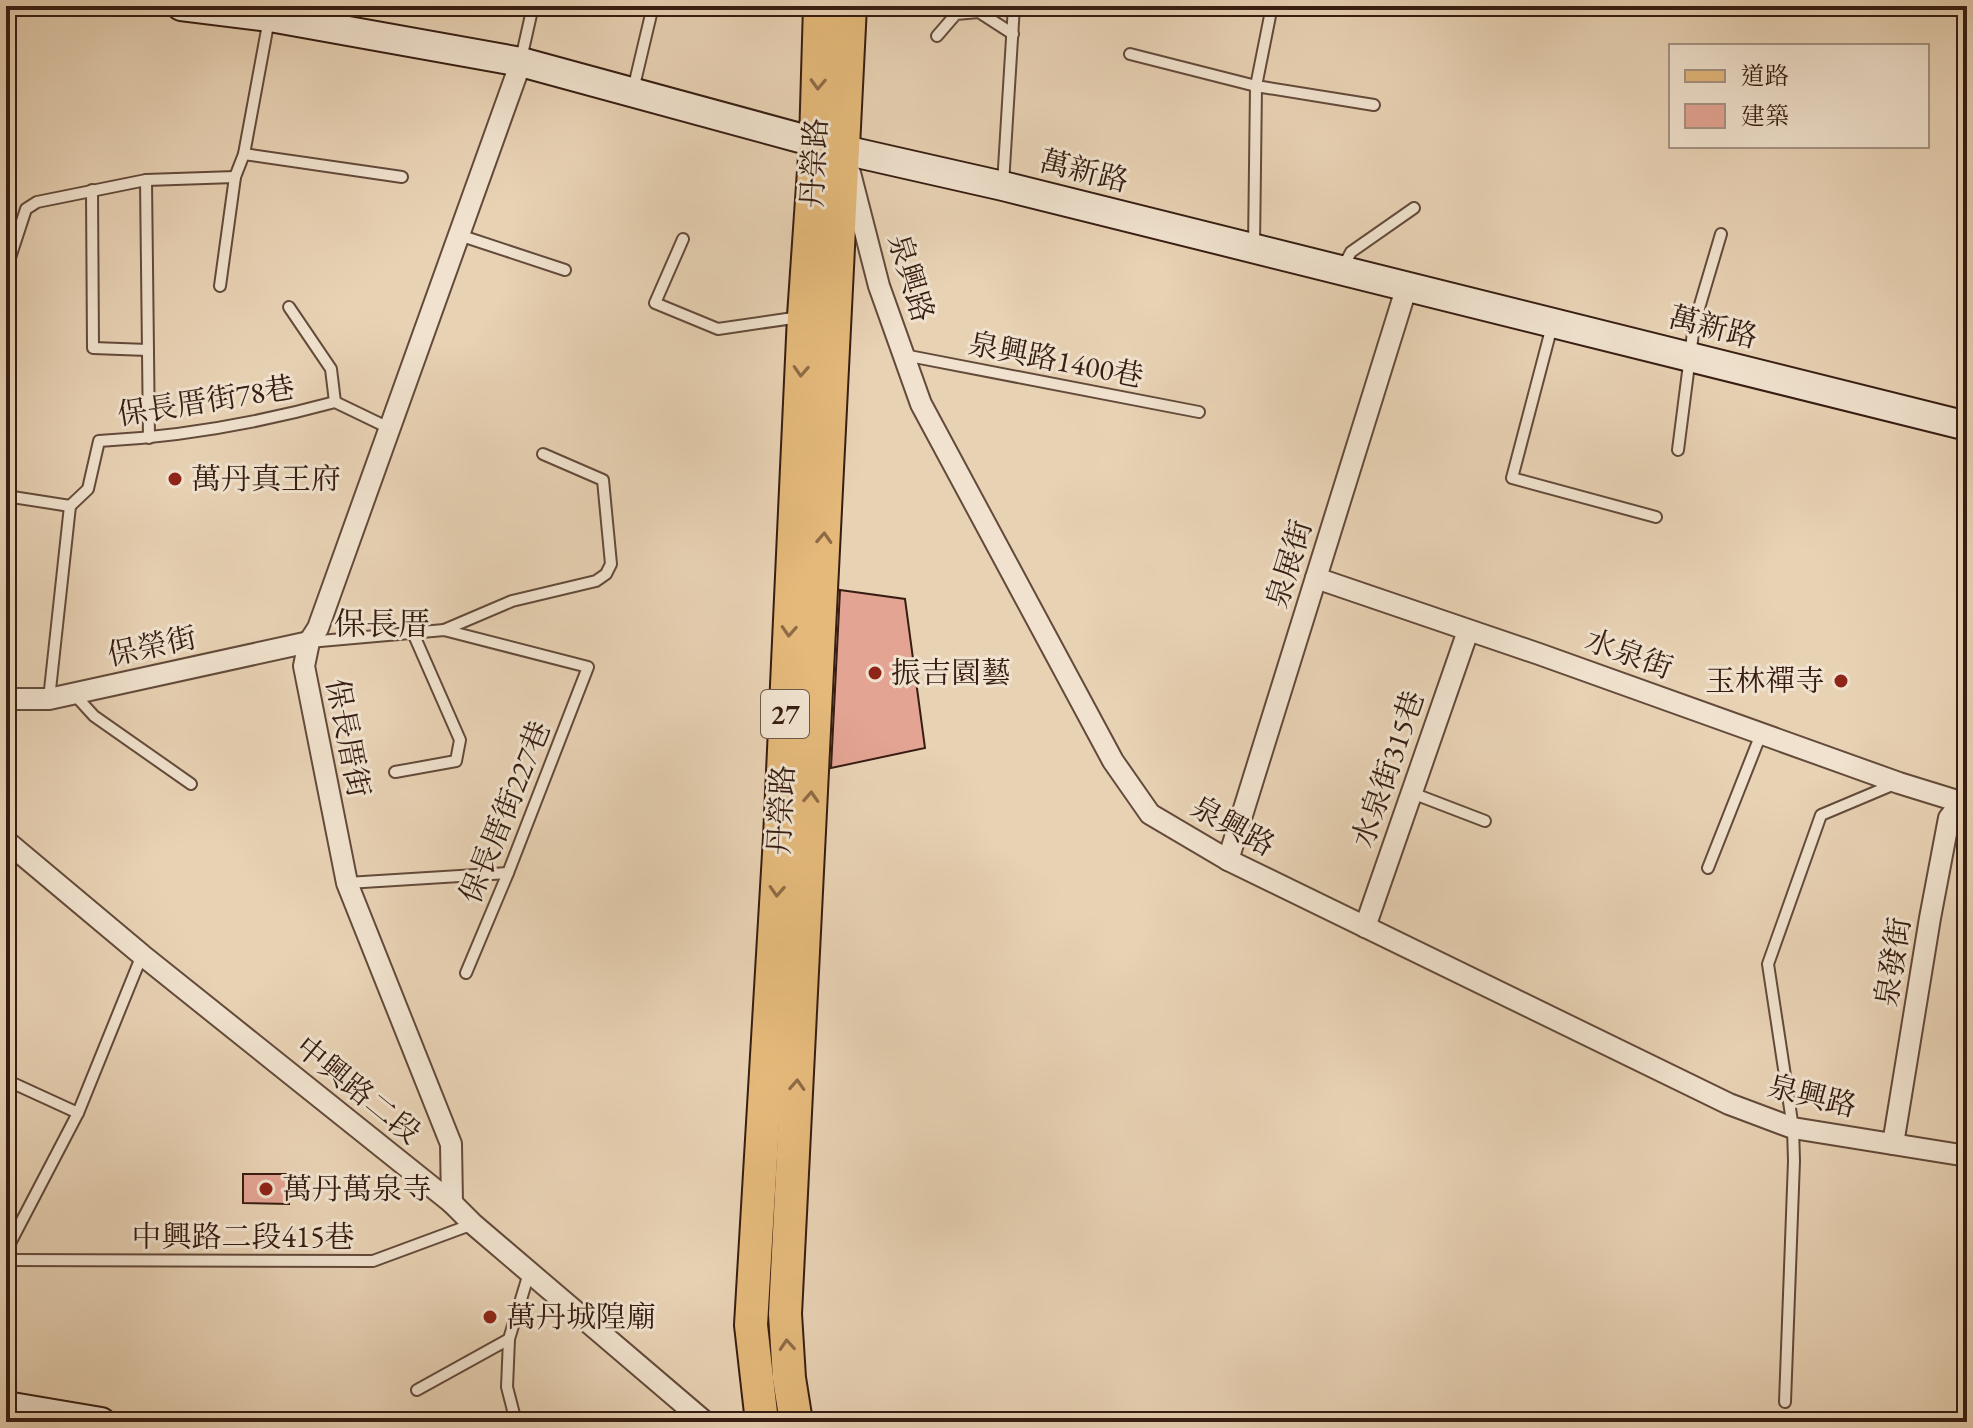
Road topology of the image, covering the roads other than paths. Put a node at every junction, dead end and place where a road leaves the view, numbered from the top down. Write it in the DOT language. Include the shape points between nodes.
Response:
graph roads {
  1 [pos="181,6"];
  2 [pos="533,6"];
  3 [pos="653,6"];
  4 [pos="820,6"];
  5 [pos="850,6"];
  6 [pos="1014,6"];
  7 [pos="1272,6"];
  8 [pos="270,17"];
  9 [pos="1013,34"];
  10 [pos="937,36"];
  11 [pos="1130,54"];
  12 [pos="521,62"];
  13 [pos="1256,86"];
  14 [pos="633,92"];
  15 [pos="1374,105"];
  16 [pos="830,146"];
  17 [pos="244,154"];
  18 [pos="235,177"];
  19 [pos="402,177"];
  20 [pos="146,180"];
  21 [pos="1003,186"];
  22 [pos="92,190"];
  23 [pos="1414,208"];
  24 [pos="1721,234"];
  25 [pos="459,235"];
  26 [pos="683,239"];
  27 [pos="1254,249"];
  28 [pos="6,270"];
  29 [pos="565,270"];
  30 [pos="1341,270"];
  31 [pos="220,286"];
  32 [pos="1407,286"];
  33 [pos="289,307"];
  34 [pos="804,316"];
  35 [pos="1553,322"];
  36 [pos="148,350"];
  37 [pos="904,355"];
  38 [pos="1691,357"];
  39 [pos="335,402"];
  40 [pos="1199,412"];
  41 [pos="1967,426"];
  42 [pos="389,428"];
  43 [pos="149,438"];
  44 [pos="1678,450"];
  45 [pos="543,454"];
  46 [pos="6,496"];
  47 [pos="70,506"];
  48 [pos="1656,517"];
  49 [pos="1316,578"];
  50 [pos="444,630"];
  51 [pos="1468,631"];
  52 [pos="413,633"];
  53 [pos="309,642"];
  54 [pos="74,694"];
  55 [pos="6,699"];
  56 [pos="49,699"];
  57 [pos="1761,734"];
  58 [pos="395,772"];
  59 [pos="1899,783"];
  60 [pos="191,784"];
  61 [pos="1412,793"];
  62 [pos="1965,801"];
  63 [pos="1485,821"];
  64 [pos="795,837"];
  65 [pos="6,841"];
  66 [pos="1228,860"];
  67 [pos="1708,868"];
  68 [pos="508,873"];
  69 [pos="347,883"];
  70 [pos="1365,927"];
  71 [pos="142,955"];
  72 [pos="466,973"];
  73 [pos="6,1080"];
  74 [pos="78,1113"];
  75 [pos="1793,1128"];
  76 [pos="1893,1144"];
  77 [pos="1967,1156"];
  78 [pos="452,1203"];
  79 [pos="473,1224"];
  80 [pos="6,1251"];
  81 [pos="6,1260"];
  82 [pos="529,1273"];
  83 [pos="509,1339"];
  84 [pos="417,1390"];
  85 [pos="1785,1402"];
  86 [pos="6,1406"];
  87 [pos="101,1422"];
  88 [pos="516,1422"];
  89 [pos="705,1422"];
  90 [pos="762,1422"];
  91 [pos="796,1422"];
  1 -- 8 [label="street, 萬新路"];
  2 -- 12 [label="lane"];
  3 -- 14 [label="lane"];
  4 -- 16 [label="main road, 丹榮路 / 27, one-way"];
  5 -- 16 [label="main road, 丹榮路 / 27"];
  6 -- 9 [label="lane"];
  7 -- 13 [label="lane"];
  8 -- 12 [label="street, 萬新路"];
  8 -- 17 [label="lane"];
  9 -- 10 [label="lane" via="979,12 956,14"];
  9 -- 21 [label="lane"];
  11 -- 13 [label="lane"];
  12 -- 14 [label="street, 萬新路"];
  12 -- 25 [label="street, 保長厝街"];
  13 -- 15 [label="lane"];
  13 -- 27 [label="lane"];
  14 -- 16 [label="street, 萬新路"];
  16 -- 21 [label="street, 萬新路"];
  16 -- 34 [label="main road, 丹榮路 / 27"];
  16 -- 37 [label="street, 泉興路"];
  64 -- 16 [label="main road, 丹榮路 / 27, one-way"];
  17 -- 18 [label="lane"];
  17 -- 19 [label="lane"];
  18 -- 20 [label="lane"];
  18 -- 31 [label="lane"];
  20 -- 22 [label="lane"];
  20 -- 36 [label="lane"];
  21 -- 27 [label="street, 萬新路"];
  22 -- 28 [label="lane" via="26,209"];
  22 -- 36 [label="lane" via="93,348"];
  23 -- 30 [label="lane" via="1351,252"];
  24 -- 38 [label="lane" via="1694,325"];
  25 -- 29 [label="lane"];
  25 -- 42 [label="street, 保長厝街"];
  26 -- 34 [label="lane" via="655,303 718,329"];
  27 -- 30 [label="street, 萬新路"];
  30 -- 32 [label="street, 萬新路"];
  32 -- 35 [label="street, 萬新路"];
  32 -- 49 [label="street, 泉展街"];
  33 -- 39 [label="lane" via="331,369"];
  34 -- 64 [label="main road, 丹榮路 / 27, one-way"];
  35 -- 38 [label="street, 萬新路"];
  35 -- 48 [label="lane" via="1512,478"];
  36 -- 43 [label="lane"];
  37 -- 40 [label="lane, 泉興路1400巷"];
  37 -- 66 [label="street, 泉興路" via="921,404 1113,761 1150,814"];
  38 -- 41 [label="street, 萬新路"];
  38 -- 44 [label="lane"];
  39 -- 42 [label="lane, 保長厝街78巷"];
  39 -- 43 [label="lane, 保長厝街78巷" via="277,418"];
  42 -- 53 [label="street, 保長厝街"];
  43 -- 47 [label="lane, 保長厝街78巷" via="99,441 88,489"];
  45 -- 50 [label="lane" via="603,480 611,564 606,574 512,601"];
  46 -- 47 [label="lane"];
  47 -- 56 [label="lane"];
  49 -- 51 [label="street, 水泉街"];
  49 -- 66 [label="street, 泉展街"];
  50 -- 52 [label="lane"];
  50 -- 68 [label="lane, 保長厝街227巷" via="588,667"];
  51 -- 57 [label="street, 水泉街"];
  51 -- 61 [label="street, 水泉街315巷"];
  52 -- 53 [label="lane"];
  52 -- 58 [label="lane" via="460,740 456,761"];
  53 -- 54 [label="street, 保榮街"];
  53 -- 69 [label="street, 保長厝街" via="304,666"];
  54 -- 56 [label="street, 保榮街"];
  54 -- 60 [label="lane" via="94,716"];
  55 -- 56 [label="street, 保榮街"];
  57 -- 59 [label="street, 水泉街"];
  57 -- 67 [label="lane"];
  59 -- 62 [label="street, 水泉街"];
  59 -- 75 [label="lane" via="1821,815 1768,964"];
  61 -- 63 [label="lane"];
  61 -- 70 [label="street, 水泉街315巷"];
  62 -- 76 [label="street, 泉發街" via="1949,818"];
  64 -- 90 [label="main road, 丹榮路 / 27, one-way" via="751,1325"];
  91 -- 64 [label="main road, 丹榮路 / 27, one-way" via="785,1314"];
  65 -- 71 [label="street, 中興路二段"];
  66 -- 70 [label="street, 泉興路"];
  68 -- 69 [label="lane"];
  68 -- 72 [label="lane, 保長厝街227巷"];
  69 -- 78 [label="street, 保長厝街" via="451,1144"];
  70 -- 75 [label="street, 泉興路" via="1729,1104"];
  71 -- 74 [label="lane"];
  71 -- 78 [label="street, 中興路二段"];
  73 -- 74 [label="lane"];
  74 -- 80 [label="lane"];
  75 -- 76 [label="street, 泉興路"];
  75 -- 85 [label="lane"];
  76 -- 77 [label="street, 泉興路"];
  78 -- 79 [label="street, 中興路二段"];
  79 -- 81 [label="lane, 中興路二段415巷" via="373,1261"];
  79 -- 82 [label="street, 中興路二段"];
  82 -- 83 [label="lane"];
  82 -- 89 [label="street, 中興路二段"];
  83 -- 84 [label="lane"];
  83 -- 88 [label="lane" via="507,1387"];
  86 -- 87 [label="street"];
}
